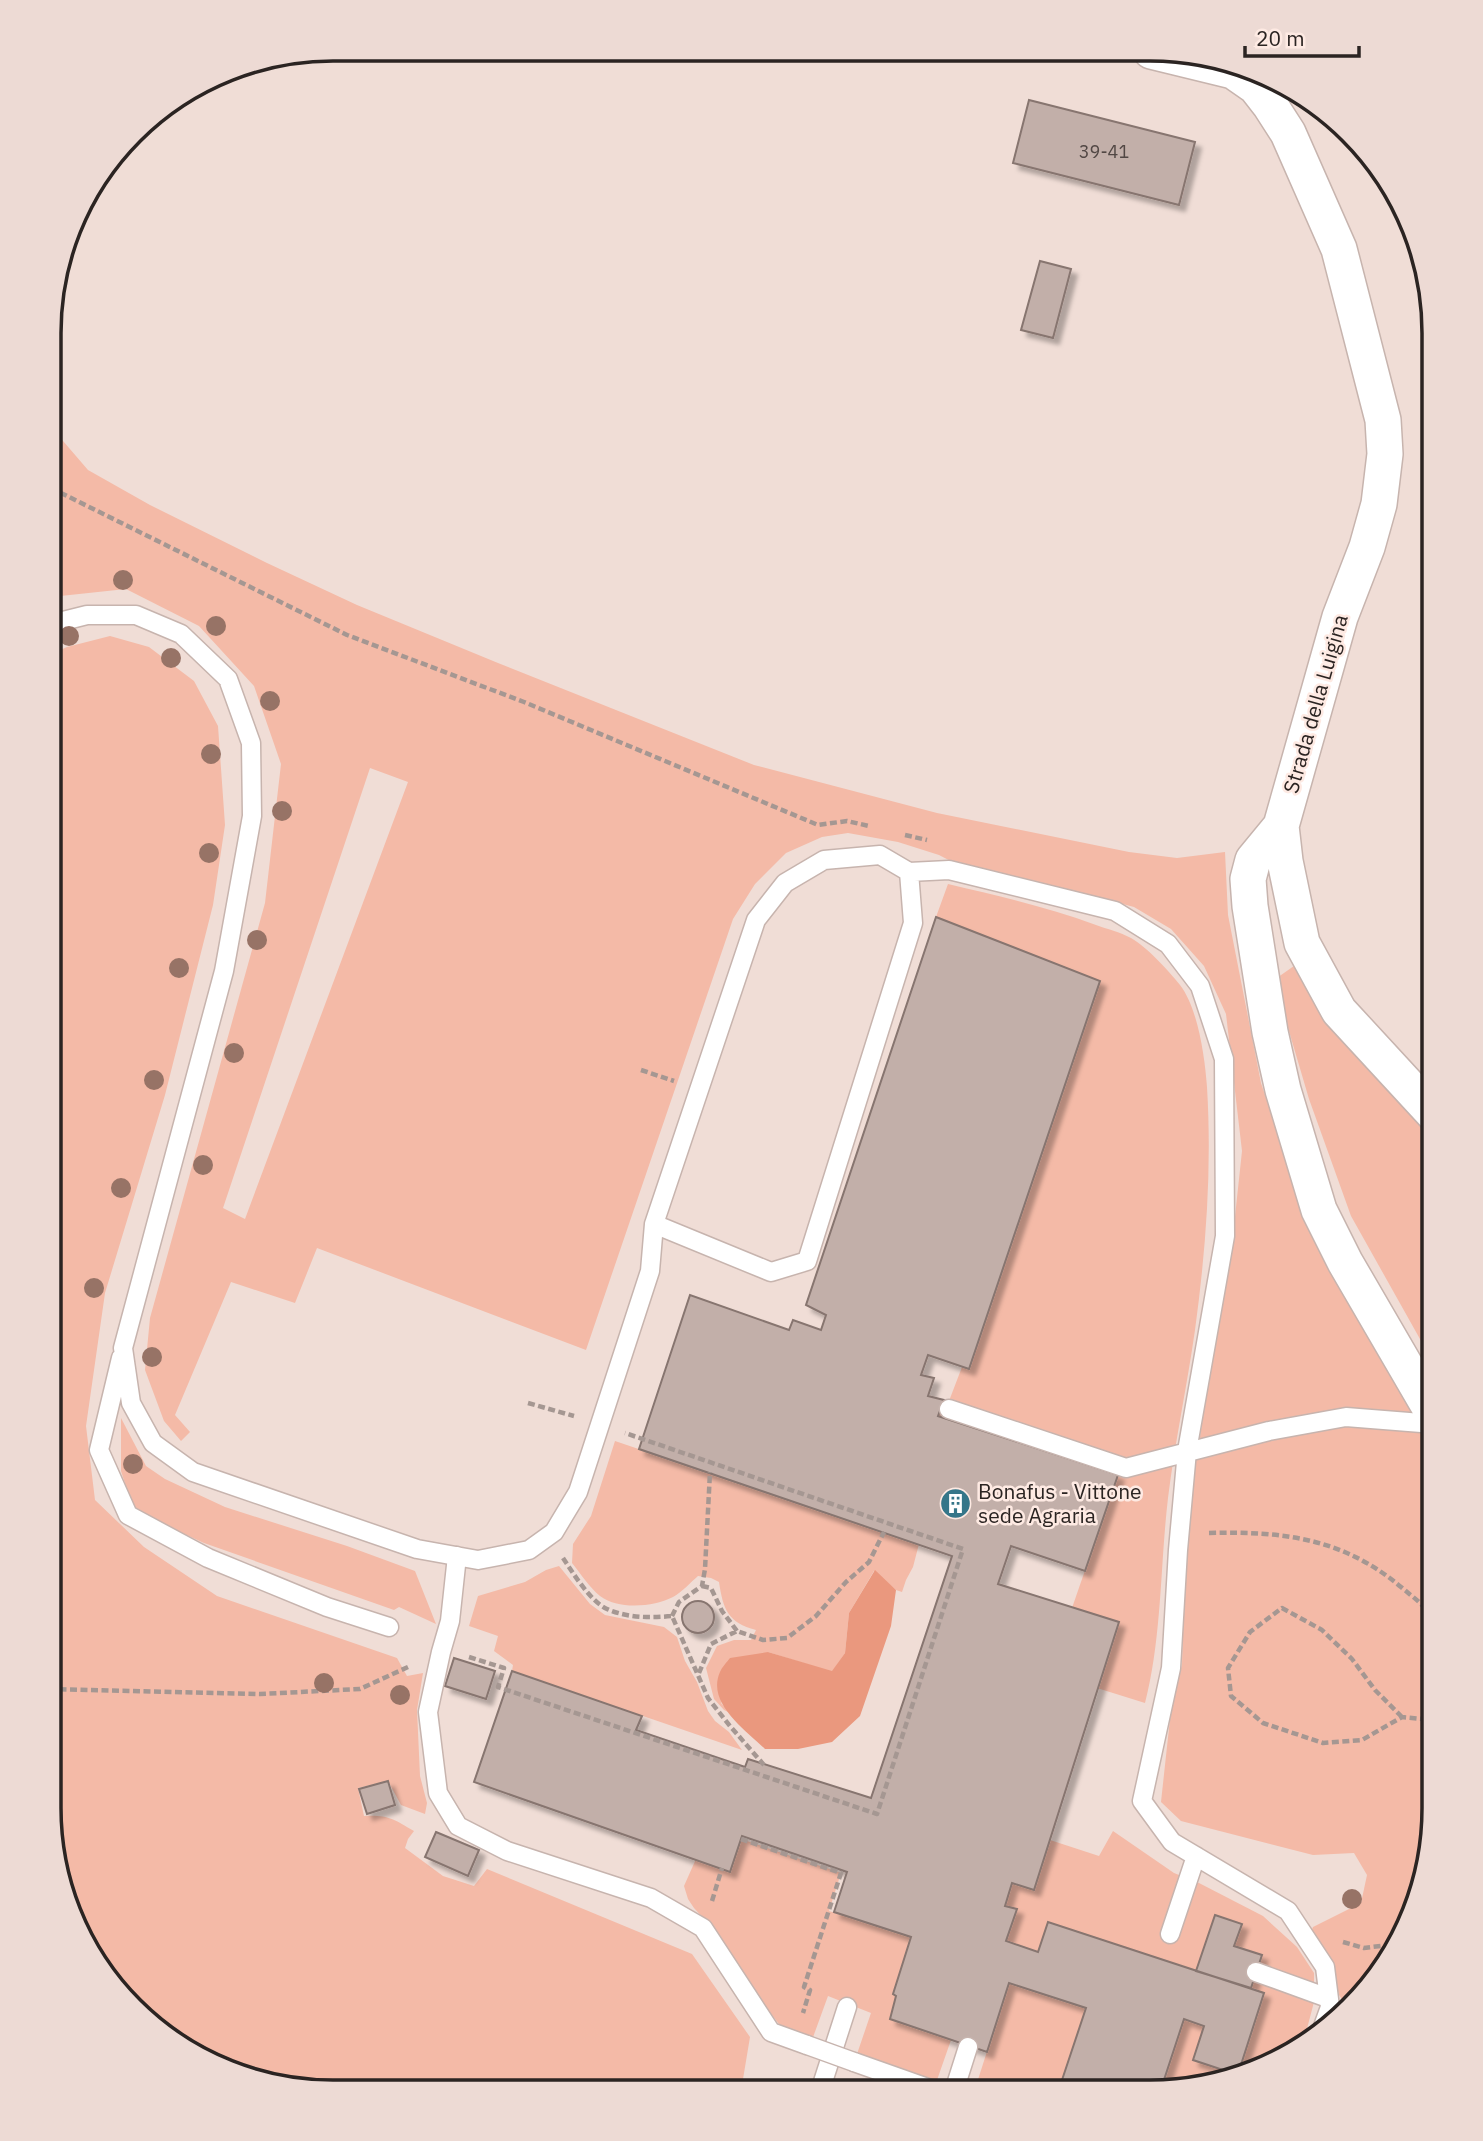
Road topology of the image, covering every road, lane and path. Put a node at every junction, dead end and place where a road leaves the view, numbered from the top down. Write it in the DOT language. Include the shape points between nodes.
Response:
graph roads {
  1 [pos="1243,78"];
  2 [pos="61,493"];
  3 [pos="61,622"];
  4 [pos="1281,826"];
  5 [pos="872,827"];
  6 [pos="898,833"];
  7 [pos="909,872"];
  8 [pos="956,872"];
  9 [pos="1422,1101"];
  10 [pos="654,1224"];
  11 [pos="123,1348"];
  12 [pos="1422,1394"];
  13 [pos="528,1403"];
  14 [pos="949,1409"];
  15 [pos="1422,1423"];
  16 [pos="600,1424"];
  17 [pos="642,1440"];
  18 [pos="1187,1451"];
  19 [pos="710,1472"];
  20 [pos="884,1532"];
  21 [pos="1180,1534"];
  22 [pos="561,1555"];
  23 [pos="457,1556"];
  24 [pos="702,1586"];
  25 [pos="1422,1604"];
  26 [pos="673,1616"];
  27 [pos="389,1627"];
  28 [pos="737,1632"];
  29 [pos="441,1652"];
  30 [pos="699,1674"];
  31 [pos="61,1689"];
  32 [pos="1402,1717"];
  33 [pos="1422,1719"];
  34 [pos="764,1765"];
  35 [pos="741,1839"];
  36 [pos="1196,1856"];
  37 [pos="1300,1929"];
  38 [pos="1170,1934"];
  39 [pos="1384,1946"];
  40 [pos="1256,1972"];
  41 [pos="1328,1998"];
  42 [pos="847,2007"];
  43 [pos="1328,2013"];
  44 [pos="800,2043"];
  45 [pos="968,2047"];
  46 [pos="824,2080"];
  47 [pos="905,2080"];
  48 [pos="958,2080"];
  1 -- 4 [label="street, Strada della Luigina" via="1256,87 1288,132 1339,249 1383,420 1385,454 1380,504 1340,617"];
  2 -- 5 [label="path" via="347,635 524,702 818,825 847,821"];
  3 -- 11 [label="lane" via="87,615 136,615 181,634 228,679 251,743 252,816 224,971"];
  4 -- 9 [label="street" via="1302,943 1339,1011"];
  4 -- 12 [label="street, Strada della Luigina" via="1253,860 1248,879 1283,1090 1319,1210"];
  6 -- 8 [label="path" via="949,846"];
  7 -- 8 [label="lane"];
  7 -- 10 [label="lane" via="880,855 824,860 785,883 756,920"];
  7 -- 10 [label="lane" via="913,923 807,1261 771,1272"];
  8 -- 18 [label="lane" via="1115,911 1167,944 1200,986 1224,1059 1225,1236"];
  10 -- 16 [label="lane" via="650,1271"];
  11 -- 23 [label="lane" via="131,1403 153,1443 193,1472 417,1549"];
  11 -- 27 [label="lane" via="99,1450 128,1515 208,1558"];
  13 -- 16 [label="path"];
  14 -- 18 [label="lane" via="1126,1468"];
  15 -- 18 [label="lane" via="1346,1416"];
  16 -- 23 [label="lane" via="579,1492 554,1532 529,1550 478,1560"];
  17 -- 29 [label="path" via="963,1549 877,1814 498,1687 504,1668"];
  18 -- 21 [label="lane"];
  19 -- 24 [label="path"];
  20 -- 28 [label="path" via="869,1562 816,1616 787,1638 762,1640"];
  21 -- 25 [label="path" via="1278,1534 1331,1545 1381,1570"];
  21 -- 36 [label="lane" via="1171,1668 1142,1801 1171,1842"];
  22 -- 26 [label="path" via="583,1587 605,1608 646,1618"];
  23 -- 29 [label="lane" via="450,1621"];
  24 -- 26 [label="path" via="679,1602"];
  24 -- 28 [label="path" via="711,1588"];
  26 -- 30 [label="path"];
  28 -- 30 [label="path" via="710,1644"];
  29 -- 31 [label="path" via="360,1689 261,1694"];
  29 -- 44 [label="lane" via="428,1713 438,1793 457,1826 507,1851 651,1898 703,1928 771,2032"];
  30 -- 34 [label="path" via="708,1698"];
  32 -- 32 [label="path" via="1322,1630 1282,1608 1250,1632 1228,1668 1231,1696 1263,1723 1323,1742 1362,1740"];
  32 -- 33 [label="path"];
  35 -- 44 [label="path" via="841,1872 804,1987 810,1990"];
  36 -- 37 [label="lane" via="1288,1911"];
  36 -- 38 [label="lane"];
  37 -- 39 [label="path" via="1364,1948"];
  37 -- 41 [label="lane" via="1325,1967"];
  40 -- 41 [label="lane"];
  41 -- 43 [label="lane"];
  42 -- 46 [label="lane"];
  44 -- 47 [label="lane, bridge"];
  45 -- 48 [label="lane"];
}
